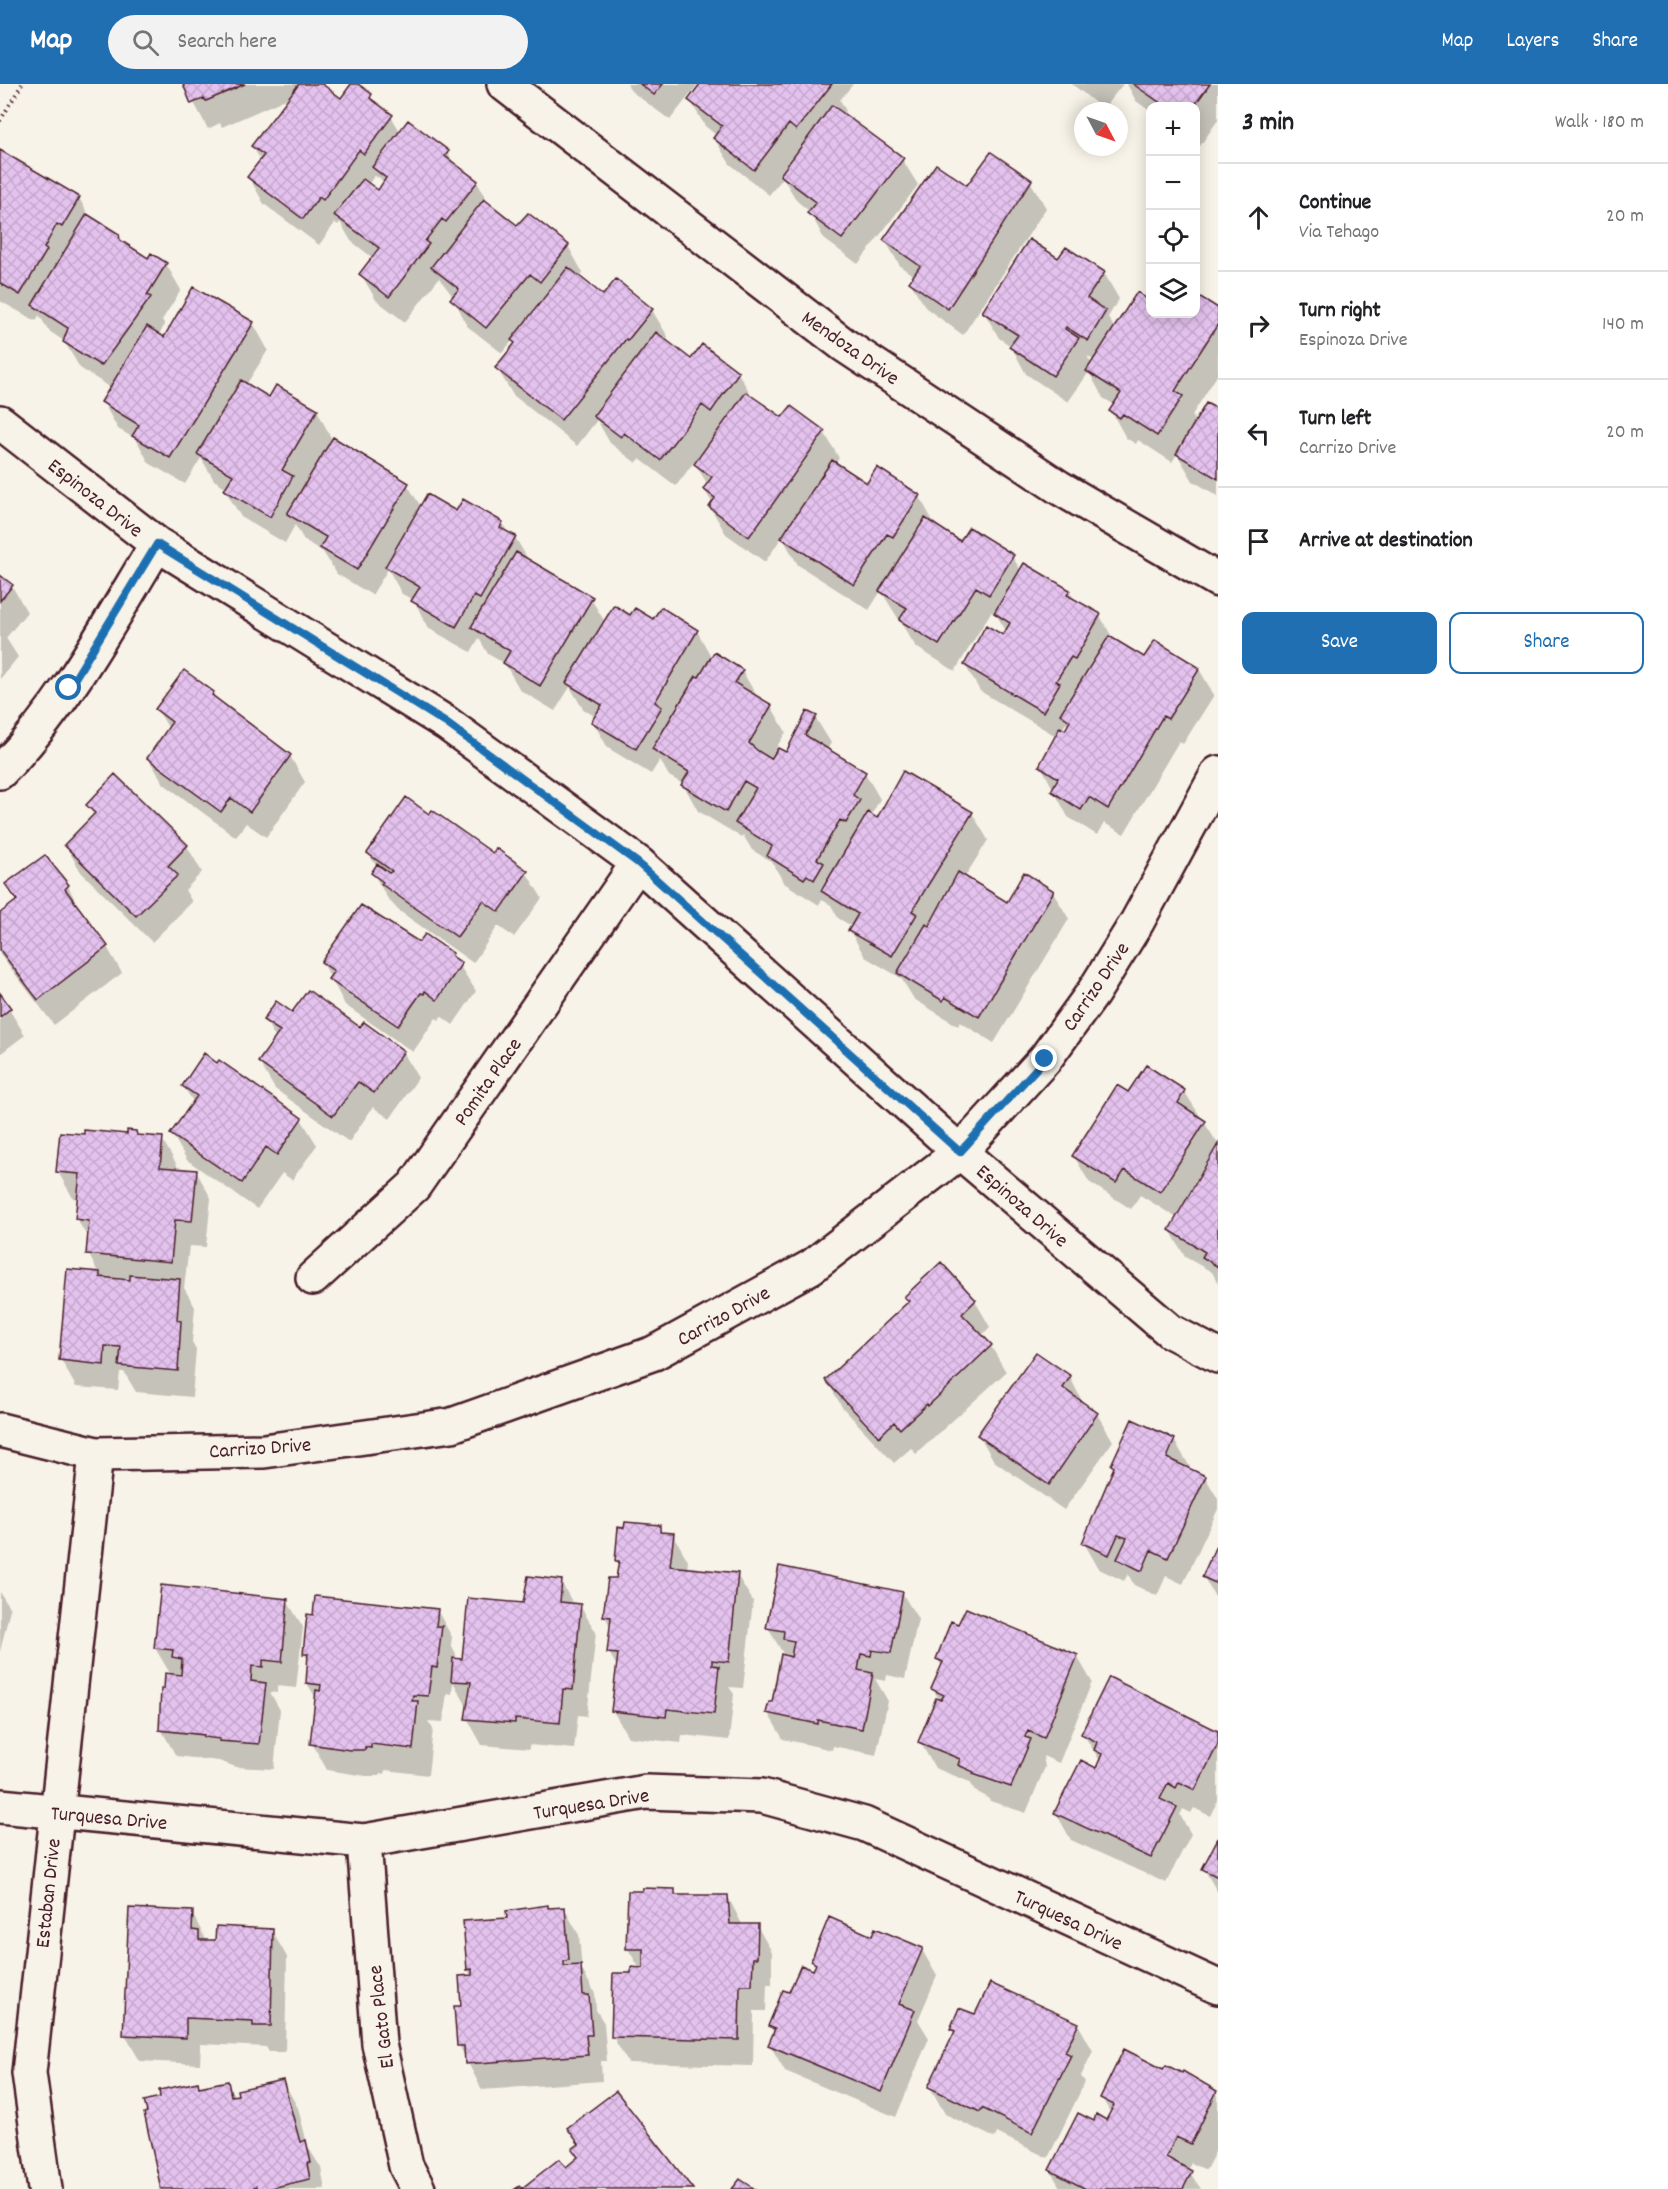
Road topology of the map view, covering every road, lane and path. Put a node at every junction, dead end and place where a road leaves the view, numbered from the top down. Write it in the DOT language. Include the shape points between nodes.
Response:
graph roads {
  1 [pos="22,84"];
  2 [pos="504,84"];
  3 [pos="0,121"];
  4 [pos="0,422"];
  5 [pos="157,544"];
  6 [pos="1218,580"];
  7 [pos="0,772"];
  8 [pos="1218,773"];
  9 [pos="638,863"];
  10 [pos="960,1152"];
  11 [pos="313,1278"];
  12 [pos="1218,1356"];
  13 [pos="0,1430"];
  14 [pos="96,1454"];
  15 [pos="0,1806"];
  16 [pos="55,1812"];
  17 [pos="364,1841"];
  18 [pos="1218,1987"];
  19 [pos="45,2189"];
  20 [pos="418,2189"];
  1 -- 3 [label="path"];
  2 -- 6 [label="street, Mendoza Drive" via="844,345 1060,488"];
  4 -- 5 [label="street, Espinoza Drive"];
  5 -- 7 [label="street" via="69,688"];
  5 -- 9 [label="street, Espinoza Drive" via="446,723"];
  8 -- 10 [label="street, Carrizo Drive" via="1137,922 1093,993 1045,1059"];
  9 -- 10 [label="street, Espinoza Drive"];
  9 -- 11 [label="street, Pomita Place" via="414,1186"];
  10 -- 12 [label="street, Espinoza Drive" via="1170,1331"];
  10 -- 14 [label="street, Carrizo Drive" via="811,1267 654,1353 452,1425 264,1450"];
  13 -- 14 [label="street, Carrizo Drive"];
  14 -- 16 [label="street, Estaban Drive"];
  15 -- 16 [label="street, Turquesa Drive"];
  16 -- 17 [label="street, Turquesa Drive"];
  16 -- 19 [label="street, Estaban Drive" via="29,2073"];
  17 -- 18 [label="street, Turquesa Drive" via="646,1792 762,1796 864,1824"];
  17 -- 20 [label="street, El Gato Place" via="379,2044 406,2166"];
}
